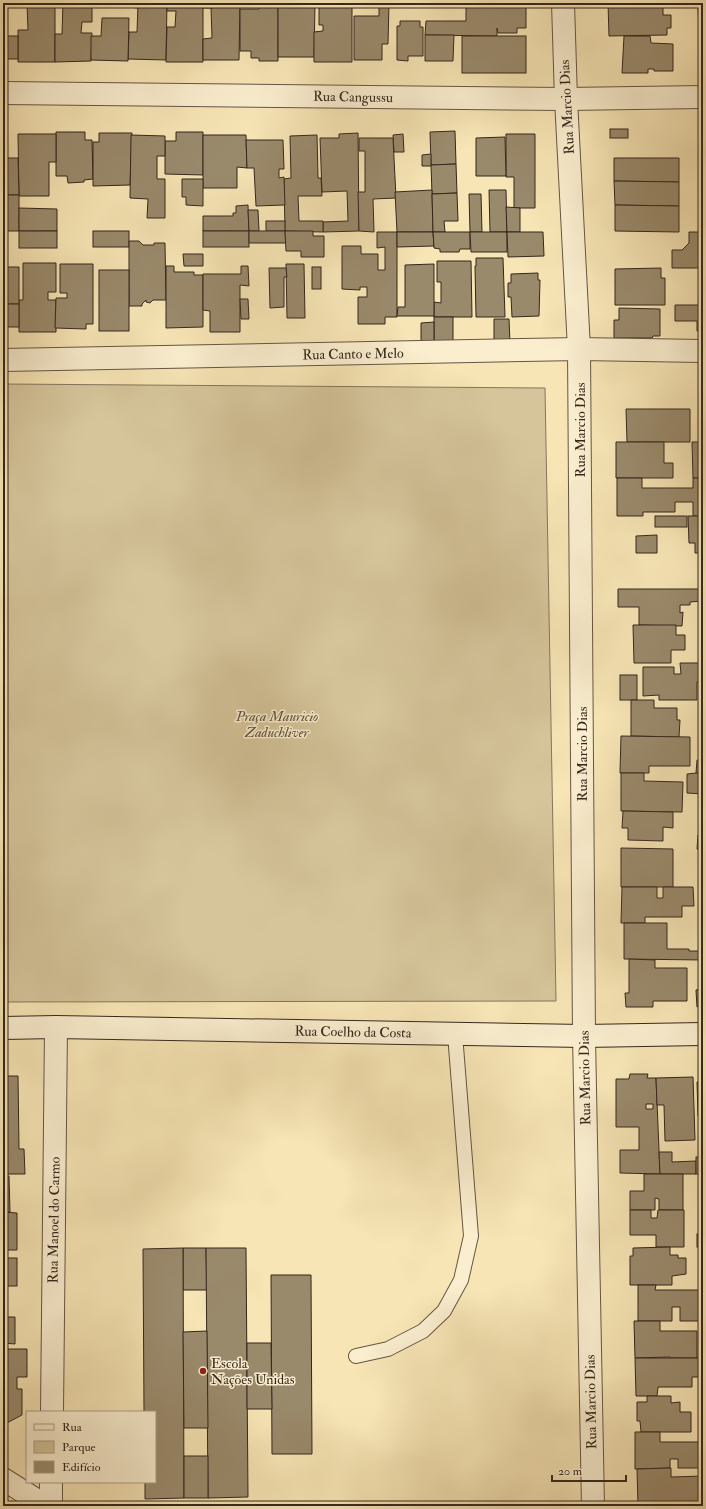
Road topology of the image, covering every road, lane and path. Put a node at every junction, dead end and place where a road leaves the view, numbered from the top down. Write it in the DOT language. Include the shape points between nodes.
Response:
graph roads {
  1 [pos="563,3"];
  2 [pos="3,93"];
  3 [pos="703,97"];
  4 [pos="566,99"];
  5 [pos="579,349"];
  6 [pos="703,350"];
  7 [pos="3,360"];
  8 [pos="56,1027"];
  9 [pos="3,1028"];
  10 [pos="455,1034"];
  11 [pos="703,1034"];
  12 [pos="584,1036"];
  13 [pos="356,1356"];
  14 [pos="52,1411"];
  15 [pos="3,1479"];
  16 [pos="51,1483"];
  17 [pos="46,1506"];
  18 [pos="51,1506"];
  19 [pos="593,1506"];
  1 -- 4 [label="street, Rua Marcio Dias"];
  2 -- 4 [label="street, Rua Cangussu"];
  3 -- 4 [label="street, Rua Cangussu"];
  4 -- 5 [label="street, Rua Marcio Dias"];
  5 -- 6 [label="street, Rua Canto e Melo"];
  5 -- 7 [label="street, Rua Canto e Melo"];
  5 -- 12 [label="street, Rua Marcio Dias"];
  8 -- 9 [label="street, Rua Coelho da Costa"];
  8 -- 10 [label="street, Rua Coelho da Costa"];
  8 -- 14 [label="street, Rua Manoel do Carmo"];
  10 -- 12 [label="street, Rua Coelho da Costa"];
  10 -- 13 [label="lane" via="471,1236 461,1280 444,1311 423,1331 388,1349"];
  11 -- 12 [label="street, Rua Coelho da Costa"];
  12 -- 19 [label="street, Rua Marcio Dias"];
  15 -- 17 [label="street"];
  16 -- 18 [label="street"];
}
